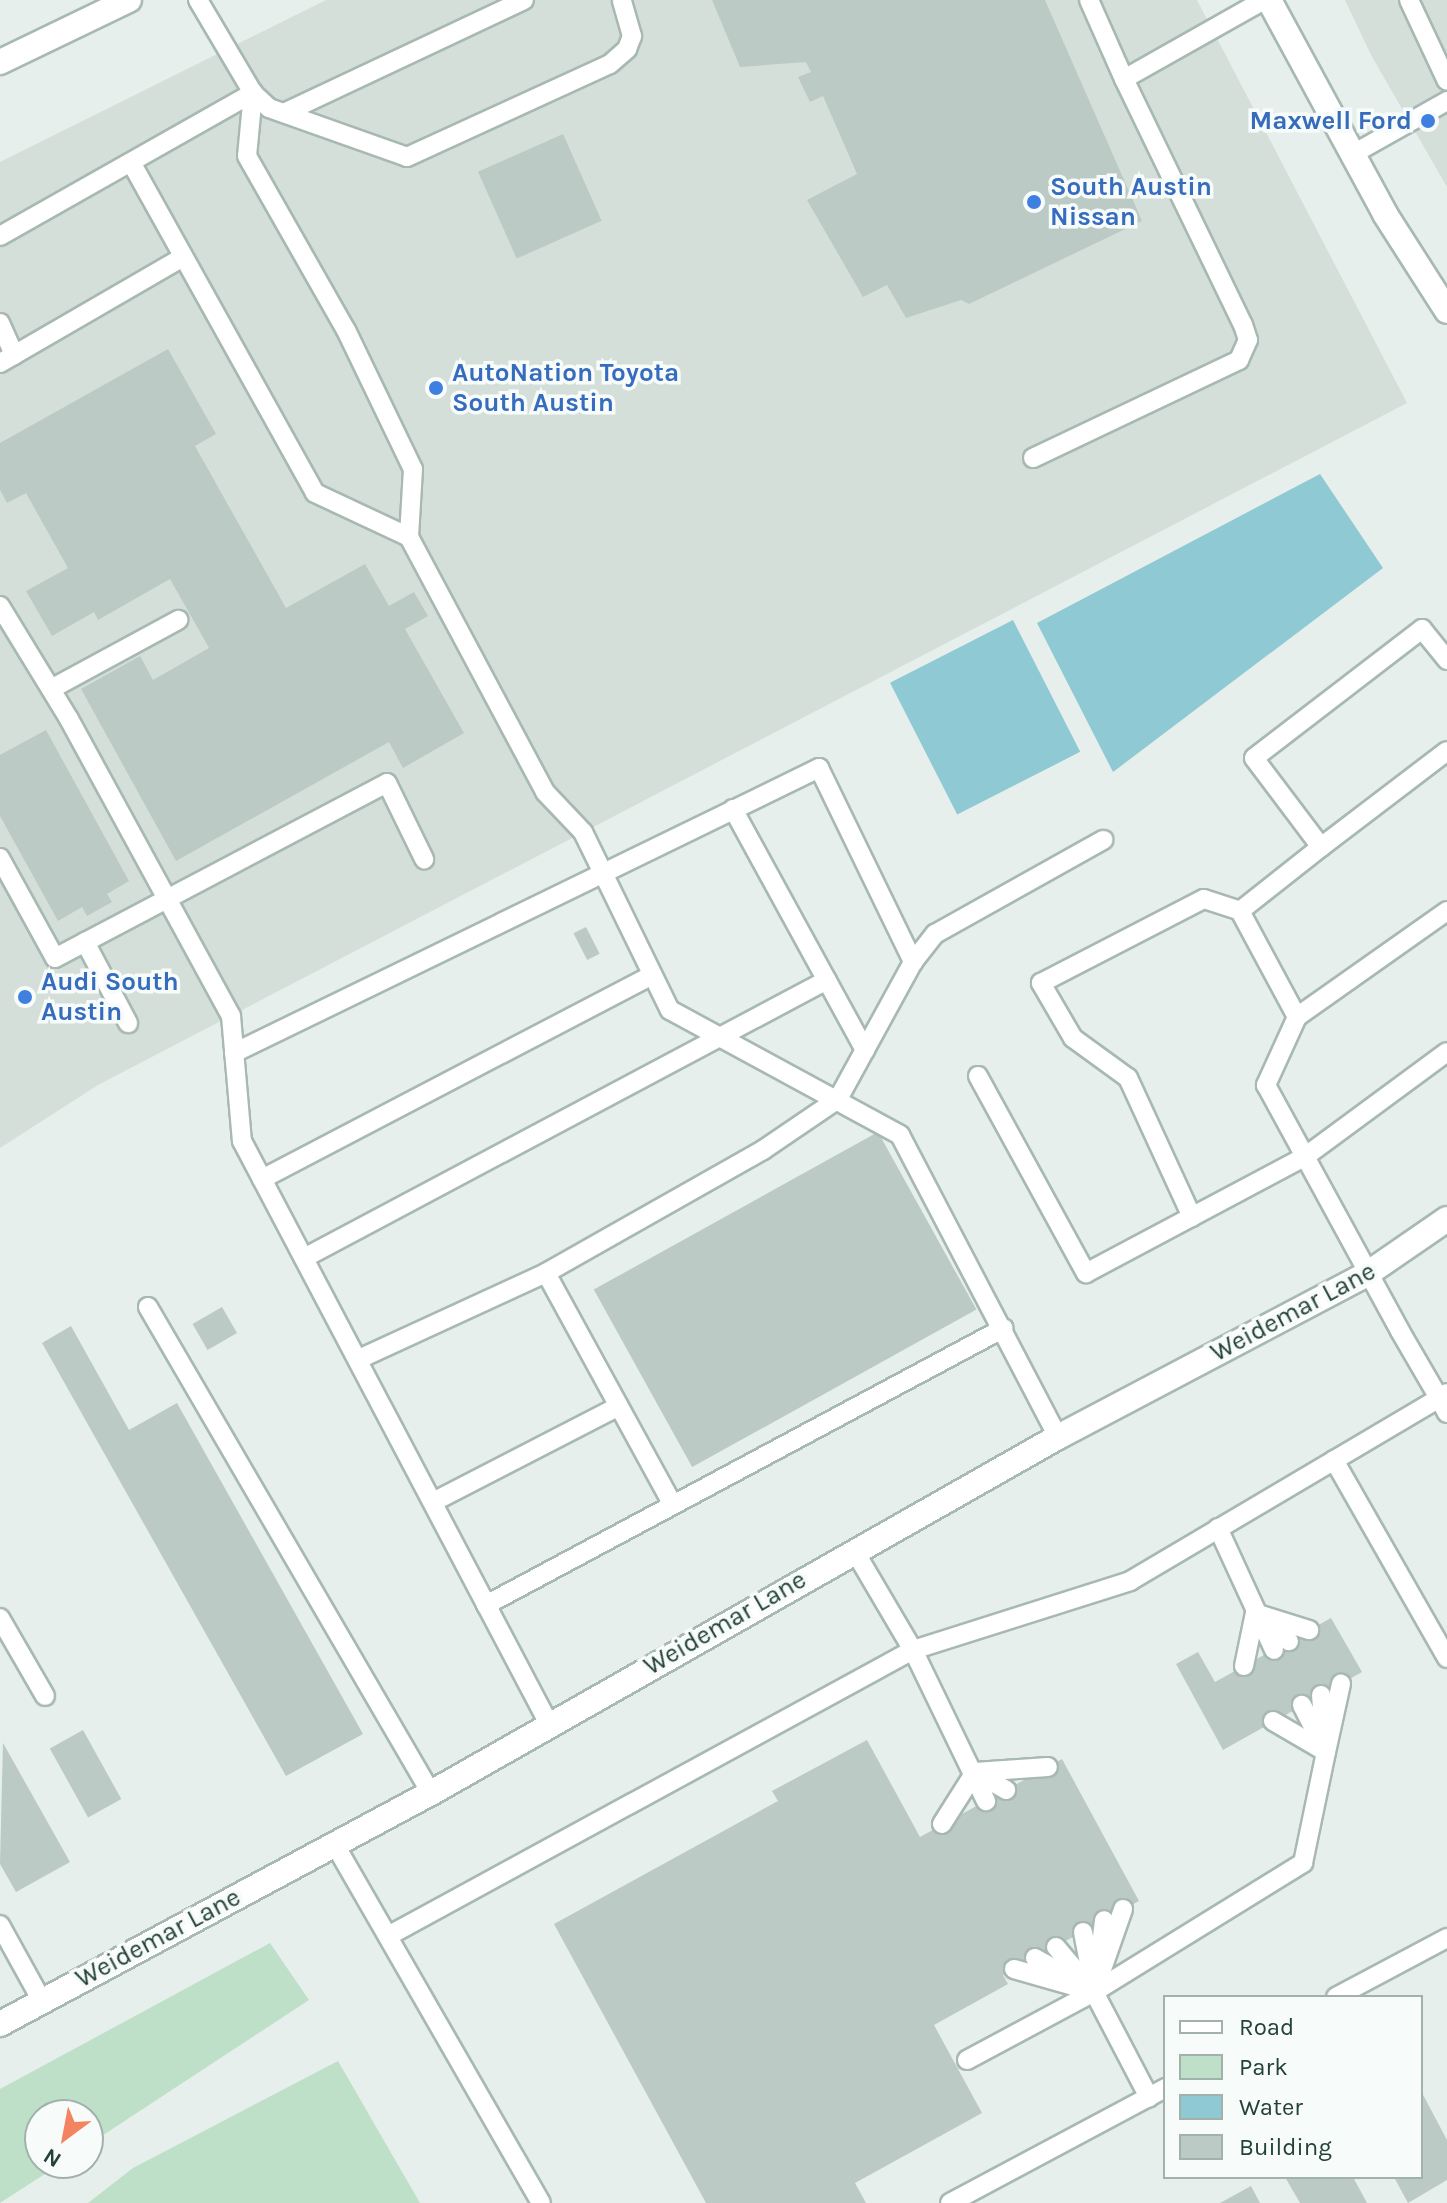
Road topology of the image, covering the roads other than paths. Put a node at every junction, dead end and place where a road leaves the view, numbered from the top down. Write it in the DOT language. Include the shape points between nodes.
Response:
graph roads {
  1 [pos="129,0"];
  2 [pos="198,0"];
  3 [pos="524,0"];
  4 [pos="622,0"];
  5 [pos="1089,0"];
  6 [pos="1267,0"];
  7 [pos="1409,0"];
  8 [pos="0,62"];
  9 [pos="1124,79"];
  10 [pos="1447,81"];
  11 [pos="253,93"];
  12 [pos="1447,101"];
  13 [pos="284,113"];
  14 [pos="1353,154"];
  15 [pos="132,164"];
  16 [pos="0,236"];
  17 [pos="183,257"];
  18 [pos="1447,311"];
  19 [pos="0,323"];
  20 [pos="7,359"];
  21 [pos="1033,458"];
  22 [pos="409,537"];
  23 [pos="0,606"];
  24 [pos="178,620"];
  25 [pos="1447,660"];
  26 [pos="51,689"];
  27 [pos="1447,751"];
  28 [pos="733,809"];
  29 [pos="1103,840"];
  30 [pos="1321,847"];
  31 [pos="0,858"];
  32 [pos="424,859"];
  33 [pos="600,871"];
  34 [pos="167,897"];
  35 [pos="1240,911"];
  36 [pos="1447,911"];
  37 [pos="85,942"];
  38 [pos="913,962"];
  39 [pos="652,975"];
  40 [pos="827,980"];
  41 [pos="1297,1017"];
  42 [pos="128,1023"];
  43 [pos="724,1038"];
  44 [pos="865,1050"];
  45 [pos="1447,1052"];
  46 [pos="234,1053"];
  47 [pos="978,1076"];
  48 [pos="838,1099"];
  49 [pos="1306,1156"];
  50 [pos="262,1179"];
  51 [pos="1192,1217"];
  52 [pos="1447,1219"];
  53 [pos="304,1258"];
  54 [pos="546,1273"];
  55 [pos="1367,1274"];
  56 [pos="148,1307"];
  57 [pos="1004,1328"];
  58 [pos="359,1359"];
  59 [pos="1444,1401"];
  60 [pos="619,1406"];
  61 [pos="1058,1437"];
  62 [pos="1334,1460"];
  63 [pos="433,1502"];
  64 [pos="672,1503"];
  65 [pos="1218,1528"];
  66 [pos="854,1550"];
  67 [pos="486,1605"];
  68 [pos="1255,1613"];
  69 [pos="0,1618"];
  70 [pos="1309,1630"];
  71 [pos="913,1650"];
  72 [pos="1447,1658"];
  73 [pos="1341,1684"];
  74 [pos="1321,1695"];
  75 [pos="45,1696"];
  76 [pos="549,1724"];
  77 [pos="1326,1752"];
  78 [pos="1048,1767"];
  79 [pos="975,1772"];
  80 [pos="1023,1780"];
  81 [pos="1006,1790"];
  82 [pos="431,1793"];
  83 [pos="986,1801"];
  84 [pos="965,1812"];
  85 [pos="942,1824"];
  86 [pos="334,1843"];
  87 [pos="1123,1909"];
  88 [pos="1104,1920"];
  89 [pos="0,1925"];
  90 [pos="1083,1932"];
  91 [pos="388,1936"];
  92 [pos="1447,1938"];
  93 [pos="1056,1947"];
  94 [pos="1035,1958"];
  95 [pos="1014,1969"];
  96 [pos="1094,1992"];
  97 [pos="1340,1995"];
  98 [pos="42,2001"];
  99 [pos="0,2024"];
  100 [pos="967,2060"];
  101 [pos="1157,2092"];
  102 [pos="541,2203"];
  103 [pos="950,2203"];
  1 -- 8 [label="street"];
  2 -- 11 [label="lane"];
  3 -- 13 [label="lane"];
  4 -- 13 [label="lane" via="632,36 627,49 610,64 421,153 407,157 381,152"];
  5 -- 9 [label="lane"];
  6 -- 9 [label="lane"];
  6 -- 14 [label="street"];
  7 -- 10 [label="lane"];
  9 -- 21 [label="lane" via="1248,340 1239,360"];
  11 -- 13 [label="lane"];
  11 -- 15 [label="lane"];
  11 -- 22 [label="lane" via="247,156 346,330 413,469"];
  12 -- 14 [label="lane"];
  14 -- 18 [label="street"];
  15 -- 16 [label="lane"];
  15 -- 17 [label="lane"];
  17 -- 20 [label="lane"];
  17 -- 22 [label="lane" via="315,493"];
  19 -- 20 [label="lane"];
  22 -- 33 [label="lane" via="545,792 583,832"];
  23 -- 26 [label="lane"];
  24 -- 26 [label="lane"];
  25 -- 30 [label="lane" via="1422,629 1254,758"];
  26 -- 34 [label="lane"];
  27 -- 30 [label="lane"];
  28 -- 33 [label="lane"];
  28 -- 38 [label="lane" via="819,768"];
  28 -- 40 [label="lane"];
  29 -- 38 [label="lane" via="935,934"];
  30 -- 35 [label="lane"];
  31 -- 37 [label="lane" via="55,958"];
  32 -- 34 [label="lane" via="387,783"];
  33 -- 39 [label="lane"];
  33 -- 46 [label="lane"];
  34 -- 37 [label="lane"];
  34 -- 46 [label="lane" via="231,1016"];
  35 -- 41 [label="lane"];
  35 -- 51 [label="lane" via="1204,899 1041,983 1073,1038 1128,1078"];
  36 -- 41 [label="lane"];
  37 -- 42 [label="lane"];
  38 -- 44 [label="lane"];
  39 -- 43 [label="lane" via="670,1010"];
  39 -- 50 [label="lane"];
  40 -- 43 [label="lane"];
  40 -- 44 [label="lane"];
  41 -- 49 [label="lane" via="1266,1085"];
  43 -- 48 [label="lane"];
  43 -- 53 [label="lane"];
  44 -- 48 [label="lane"];
  45 -- 49 [label="lane"];
  46 -- 50 [label="lane" via="242,1141"];
  47 -- 51 [label="lane" via="1086,1273"];
  48 -- 54 [label="lane" via="763,1150"];
  48 -- 57 [label="lane" via="900,1135"];
  49 -- 51 [label="lane"];
  49 -- 55 [label="lane"];
  50 -- 53 [label="lane"];
  52 -- 55 [label="street, Weidemar Lane"];
  53 -- 58 [label="lane"];
  54 -- 58 [label="lane"];
  54 -- 60 [label="lane"];
  55 -- 59 [label="lane"];
  55 -- 61 [label="street, Weidemar Lane"];
  56 -- 82 [label="lane"];
  57 -- 61 [label="lane"];
  57 -- 64 [label="lane"];
  58 -- 63 [label="lane"];
  59 -- 62 [label="lane"];
  60 -- 63 [label="lane"];
  60 -- 64 [label="lane"];
  61 -- 66 [label="street, Weidemar Lane"];
  62 -- 65 [label="lane"];
  62 -- 72 [label="lane"];
  63 -- 67 [label="lane"];
  64 -- 67 [label="lane"];
  65 -- 68 [label="lane"];
  65 -- 71 [label="lane" via="1130,1581"];
  66 -- 71 [label="lane"];
  66 -- 76 [label="street, Weidemar Lane"];
  67 -- 76 [label="lane"];
  68 -- 68 [label="lane" via="1266,1654"];
  68 -- 70 [label="lane"];
  69 -- 75 [label="lane"];
  71 -- 79 [label="lane"];
  71 -- 91 [label="lane"];
  73 -- 77 [label="lane"];
  74 -- 77 [label="lane"];
  76 -- 82 [label="street, Weidemar Lane"];
  77 -- 77 [label="lane" via="1288,1713"];
  77 -- 96 [label="lane" via="1303,1863"];
  78 -- 79 [label="lane"];
  79 -- 80 [label="lane"];
  79 -- 81 [label="lane"];
  79 -- 83 [label="lane"];
  79 -- 84 [label="lane"];
  79 -- 85 [label="lane"];
  82 -- 86 [label="street, Weidemar Lane"];
  86 -- 91 [label="lane"];
  86 -- 98 [label="street, Weidemar Lane"];
  87 -- 96 [label="lane"];
  88 -- 96 [label="lane"];
  89 -- 98 [label="lane"];
  90 -- 96 [label="lane"];
  91 -- 102 [label="lane"];
  92 -- 97 [label="lane"];
  93 -- 96 [label="lane"];
  94 -- 96 [label="lane"];
  95 -- 96 [label="lane"];
  96 -- 100 [label="lane"];
  96 -- 101 [label="lane"];
  98 -- 99 [label="street, Weidemar Lane"];
  101 -- 103 [label="lane"];
}
